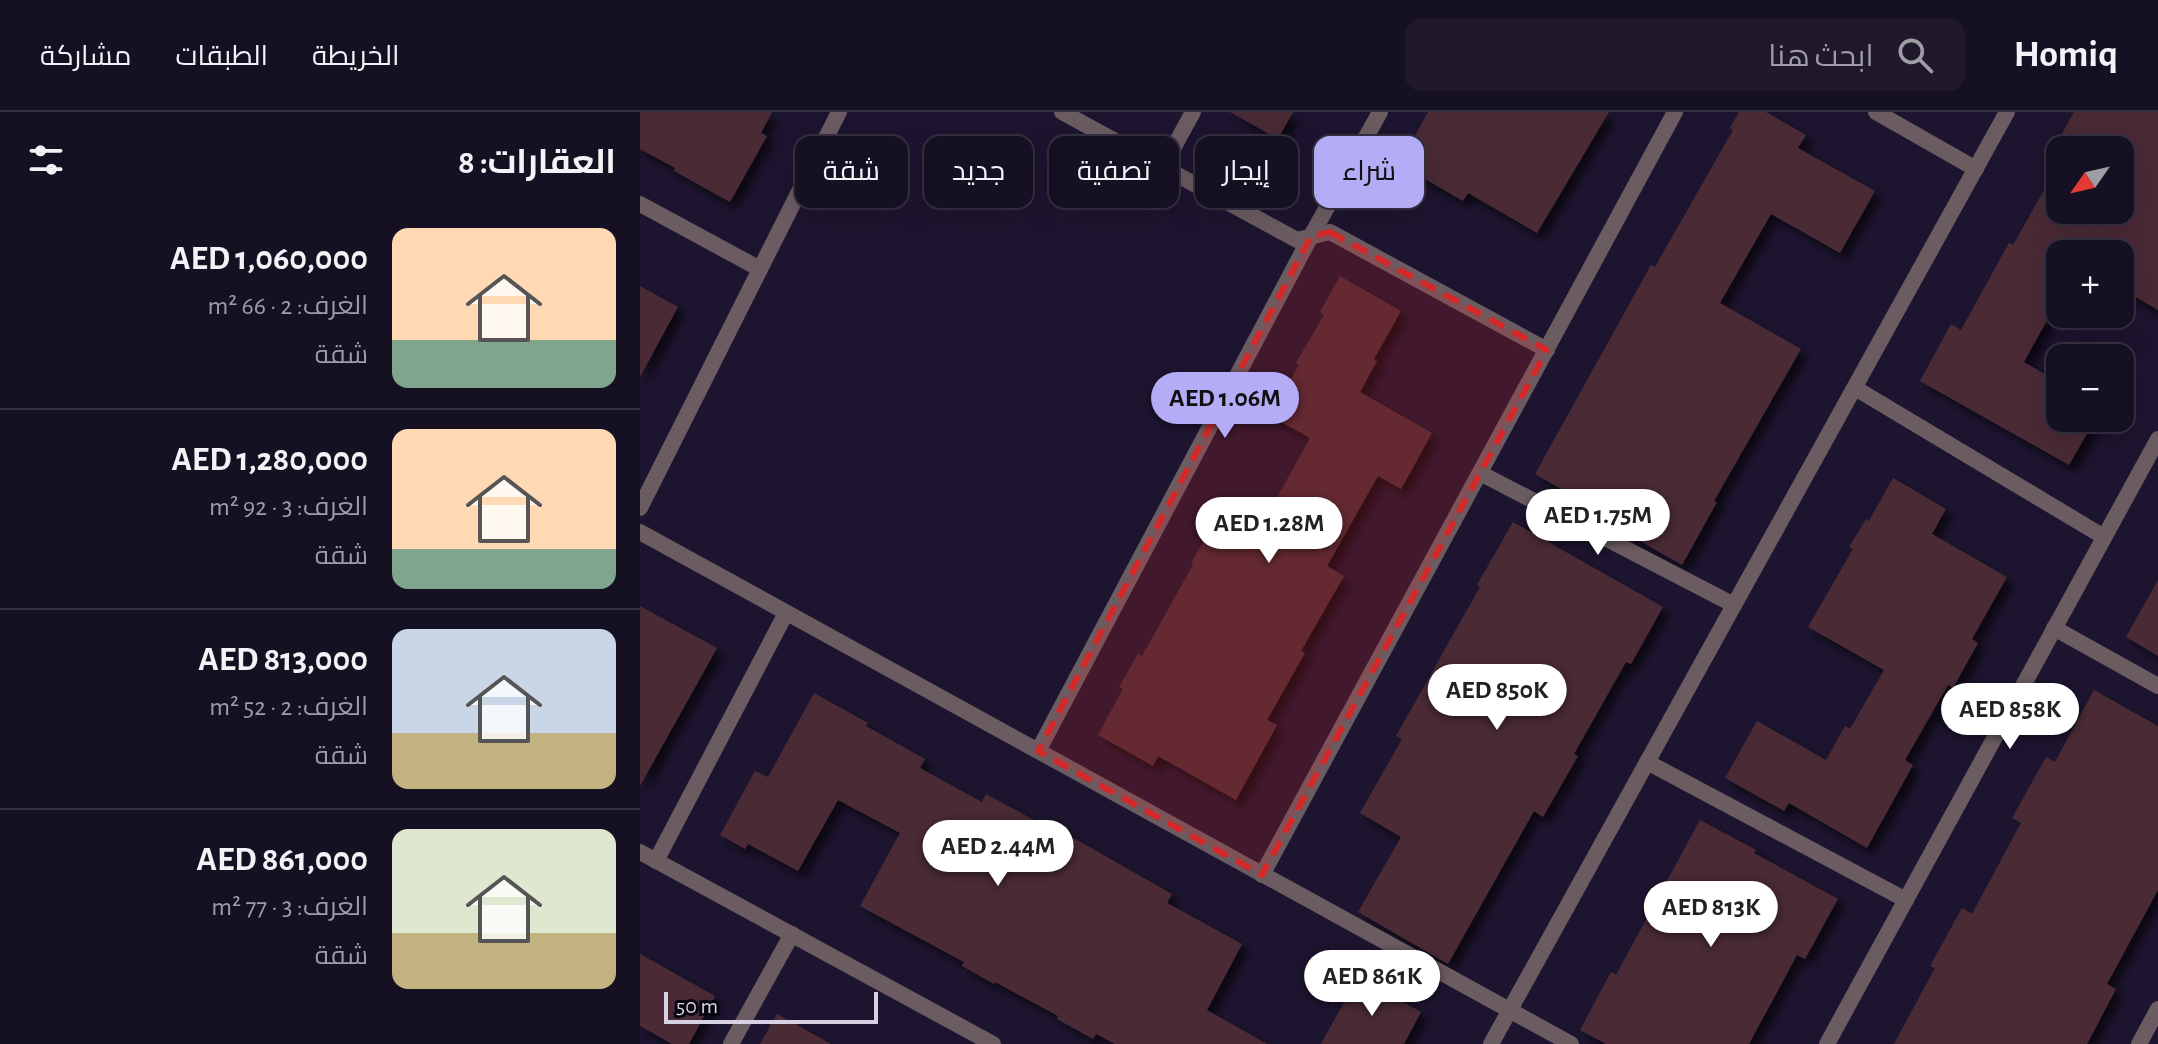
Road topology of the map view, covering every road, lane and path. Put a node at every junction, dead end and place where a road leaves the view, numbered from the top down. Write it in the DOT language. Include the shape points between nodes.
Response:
graph roads {
  1 [pos="839,112"];
  2 [pos="1062,112"];
  3 [pos="1193,112"];
  4 [pos="1380,112"];
  5 [pos="1675,112"];
  6 [pos="1876,112"];
  7 [pos="2007,112"];
  8 [pos="1106,136"];
  9 [pos="1179,138"];
  10 [pos="1976,169"];
  11 [pos="1179,176"];
  12 [pos="640,204"];
  13 [pos="1311,236"];
  14 [pos="760,269"];
  15 [pos="1547,350"];
  16 [pos="1855,388"];
  17 [pos="2158,439"];
  18 [pos="1480,473"];
  19 [pos="640,508"];
  20 [pos="640,532"];
  21 [pos="2104,537"];
  22 [pos="1734,605"];
  23 [pos="786,613"];
  24 [pos="2054,628"];
  25 [pos="2158,686"];
  26 [pos="1038,751"];
  27 [pos="1647,762"];
  28 [pos="640,852"];
  29 [pos="656,861"];
  30 [pos="1262,875"];
  31 [pos="1906,900"];
  32 [pos="792,934"];
  33 [pos="2158,1009"];
  34 [pos="1510,1011"];
  35 [pos="731,1044"];
  36 [pos="993,1044"];
  37 [pos="1491,1044"];
  38 [pos="1571,1044"];
  39 [pos="1827,1044"];
  40 [pos="2139,1044"];
  1 -- 14 [label="street"];
  2 -- 8 [label="street"];
  3 -- 9 [label="street"];
  4 -- 13 [label="street"];
  5 -- 15 [label="street"];
  6 -- 10 [label="street"];
  7 -- 10 [label="street"];
  10 -- 16 [label="street"];
  11 -- 13 [label="street" via="1297,240"];
  12 -- 14 [label="street"];
  13 -- 15 [label="street" via="1330,232"];
  13 -- 26 [label="street"];
  14 -- 19 [label="street"];
  15 -- 18 [label="street"];
  16 -- 21 [label="street"];
  16 -- 22 [label="street"];
  17 -- 21 [label="street"];
  18 -- 22 [label="street"];
  18 -- 30 [label="street"];
  20 -- 23 [label="street"];
  21 -- 24 [label="street"];
  22 -- 27 [label="street"];
  23 -- 26 [label="street"];
  23 -- 29 [label="street"];
  24 -- 25 [label="street"];
  24 -- 31 [label="street"];
  26 -- 30 [label="street"];
  27 -- 31 [label="street"];
  27 -- 34 [label="street"];
  28 -- 29 [label="street"];
  29 -- 32 [label="street"];
  30 -- 34 [label="street"];
  31 -- 39 [label="street"];
  32 -- 35 [label="street"];
  32 -- 36 [label="street"];
  33 -- 40 [label="street"];
  34 -- 37 [label="street"];
  34 -- 38 [label="street"];
}
